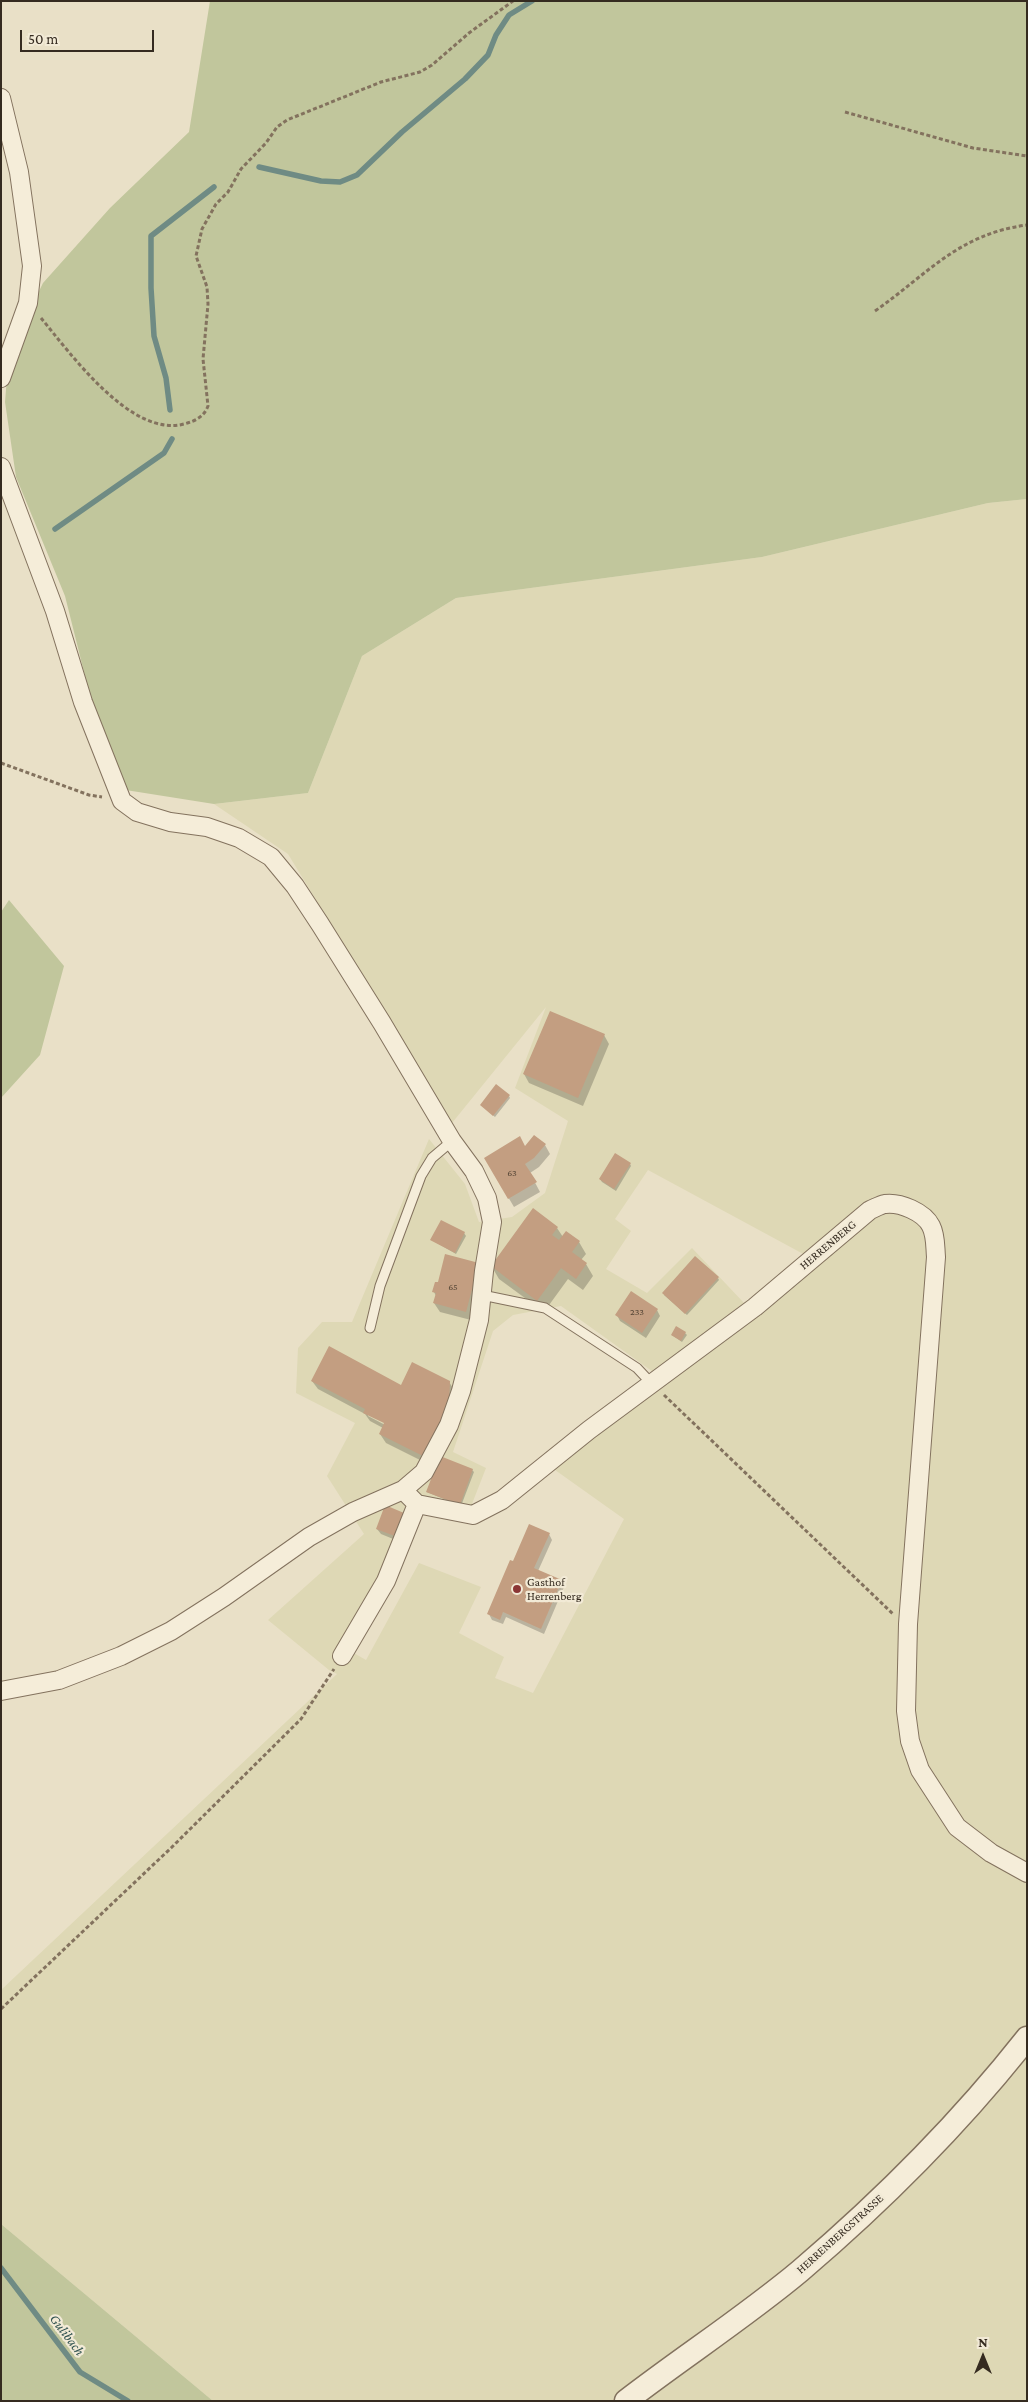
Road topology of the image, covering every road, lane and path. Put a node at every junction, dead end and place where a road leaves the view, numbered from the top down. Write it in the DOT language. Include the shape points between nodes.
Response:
graph roads {
  1 [pos="513,1"];
  2 [pos="1,98"];
  3 [pos="845,112"];
  4 [pos="1027,156"];
  5 [pos="1027,225"];
  6 [pos="28,303"];
  7 [pos="875,312"];
  8 [pos="1,378"];
  9 [pos="1,467"];
  10 [pos="1,763"];
  11 [pos="122,800"];
  12 [pos="452,1141"];
  13 [pos="482,1295"];
  14 [pos="370,1328"];
  15 [pos="652,1384"];
  16 [pos="403,1490"];
  17 [pos="417,1504"];
  18 [pos="908,1624"];
  19 [pos="342,1656"];
  20 [pos="1,1692"];
  21 [pos="1027,1873"];
  22 [pos="1,2008"];
  23 [pos="1027,2038"];
  24 [pos="626,2401"];
  1 -- 6 [label="path" via="469,33 432,66 381,82 277,126 266,143 240,169 202,229 196,256 207,286 208,304 203,359 208,406 200,418 178,425 158,423 134,413 80,364"];
  2 -- 6 [label="street" via="19,172 28,228 32,266"];
  3 -- 4 [label="path" via="973,148"];
  5 -- 7 [label="path" via="980,236 947,254"];
  6 -- 8 [label="street"];
  9 -- 11 [label="street" via="55,611 83,702"];
  10 -- 11 [label="path" via="89,795"];
  11 -- 12 [label="street" via="137,812 170,822 207,827 239,838 271,857 320,924"];
  12 -- 13 [label="street" via="474,1171 487,1198 492,1222"];
  12 -- 14 [label="lane" via="432,1158 421,1176 380,1286"];
  13 -- 15 [label="lane" via="545,1308 637,1368"];
  13 -- 16 [label="street" via="461,1391 449,1425 424,1472"];
  15 -- 17 [label="street, HERRENBERG" via="502,1500 473,1516"];
  15 -- 18 [label="path"];
  15 -- 18 [label="street, HERRENBERG" via="754,1307 870,1210 886,1204 904,1206 930,1224 936,1257"];
  16 -- 17 [label="street"];
  16 -- 20 [label="street" via="353,1512 309,1537 171,1631 121,1656 59,1680"];
  17 -- 19 [label="street" via="386,1581"];
  18 -- 21 [label="street, HERRENBERG" via="906,1711 910,1741 920,1770 958,1827 991,1853"];
  19 -- 22 [label="path" via="301,1718 172,1847"];
  23 -- 24 [label="street, HERRENBERGSTRASSE" via="949,2129 847,2230 773,2292"];
}
